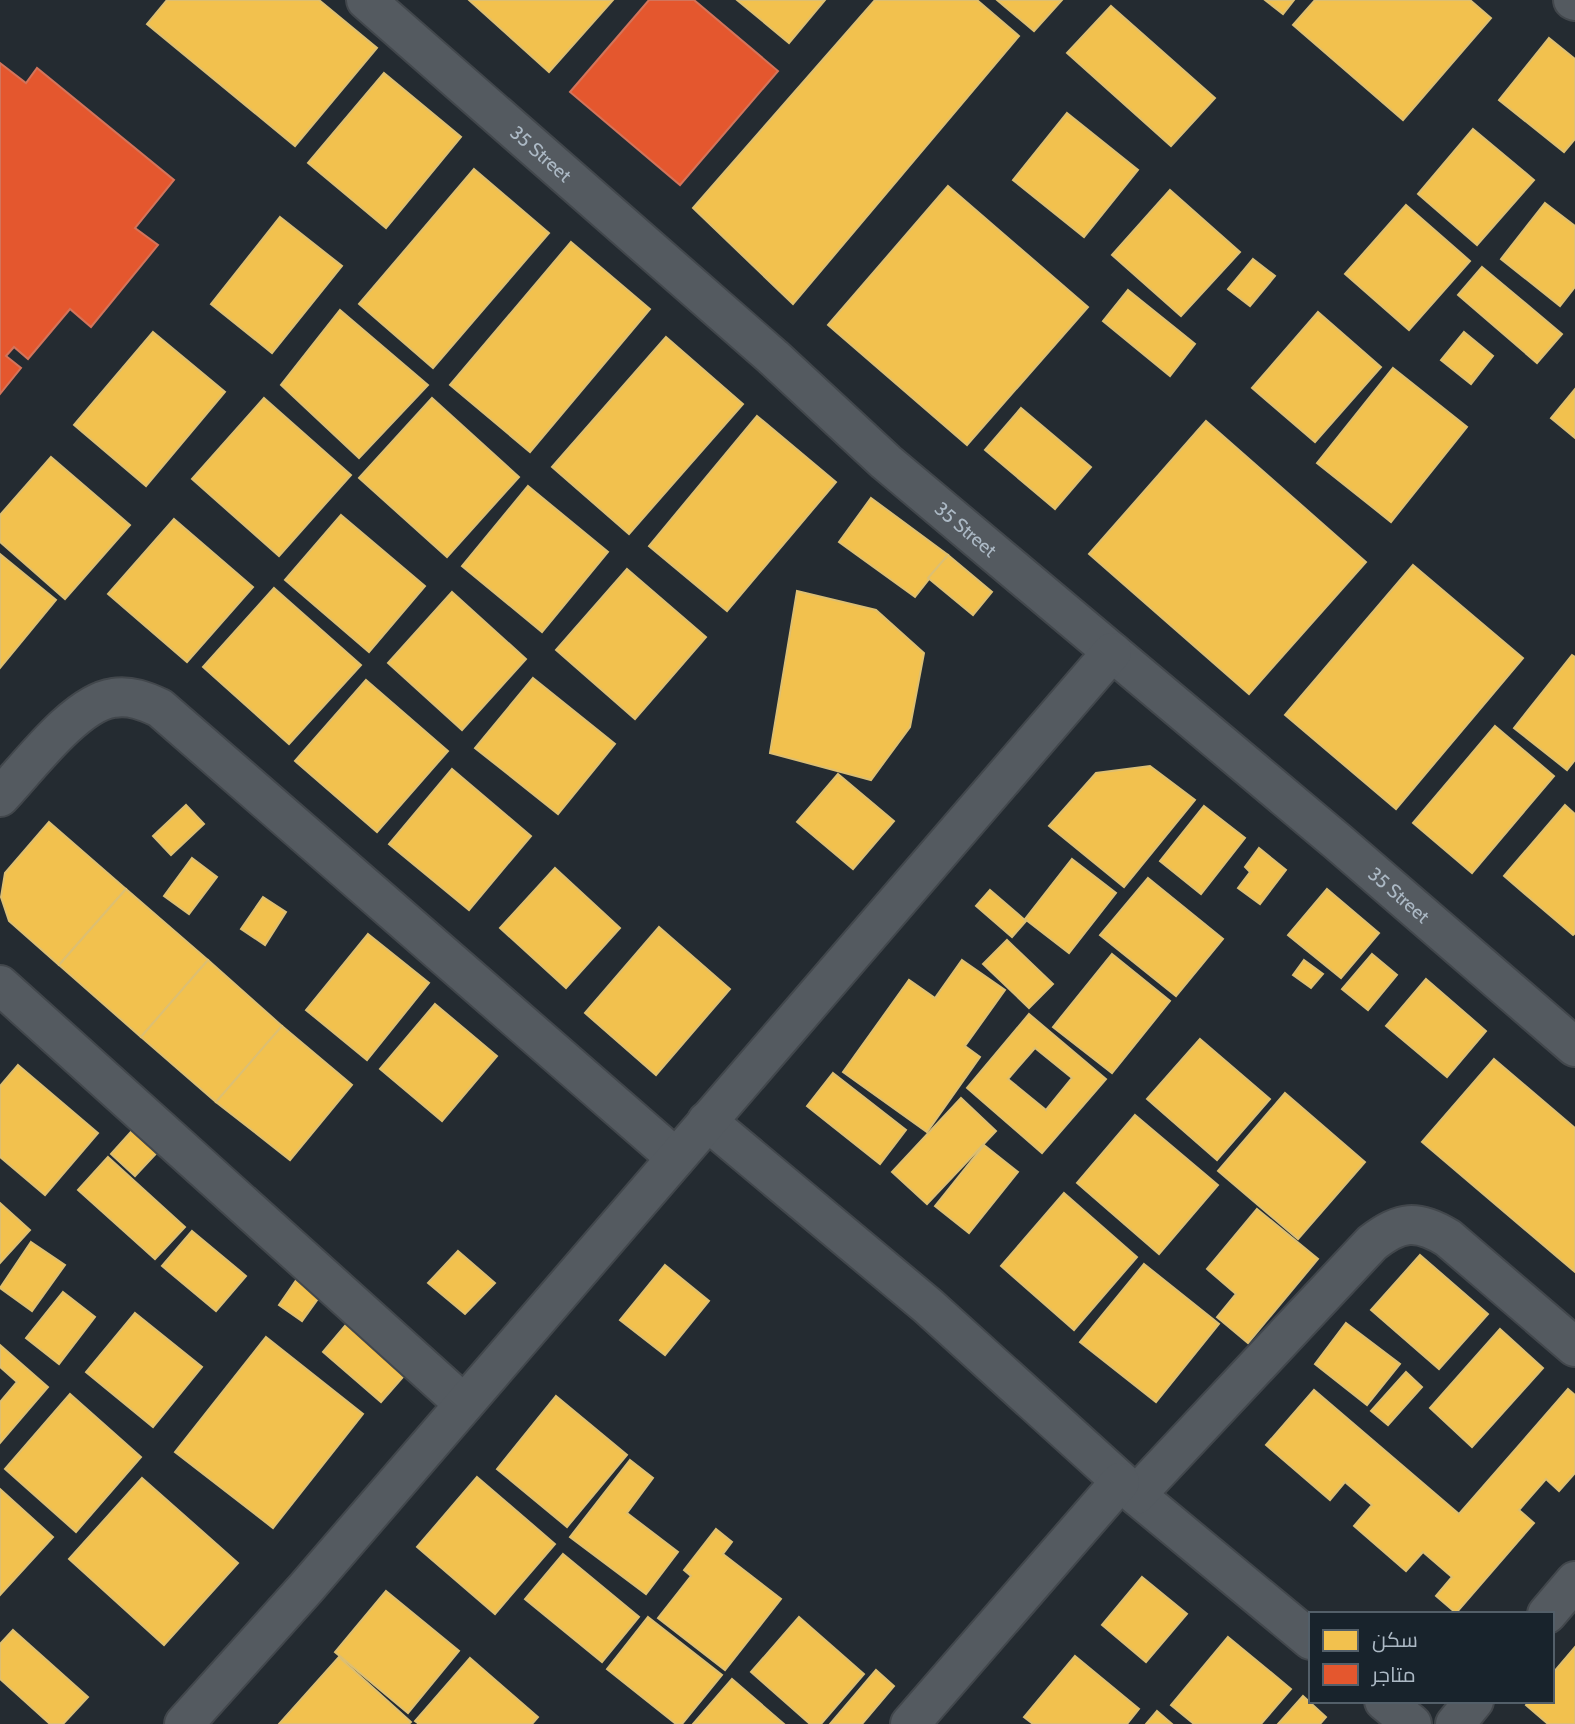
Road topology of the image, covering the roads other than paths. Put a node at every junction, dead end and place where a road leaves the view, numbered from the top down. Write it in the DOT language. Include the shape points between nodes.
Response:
graph roads {
  1 [pos="366,0"];
  2 [pos="1112,652"];
  3 [pos="0,797"];
  4 [pos="0,985"];
  5 [pos="1575,1047"];
  6 [pos="707,1121"];
  7 [pos="676,1158"];
  8 [pos="1575,1347"];
  9 [pos="464,1404"];
  10 [pos="1128,1488"];
  11 [pos="1575,1581"];
  12 [pos="1549,1612"];
  13 [pos="1309,1638"];
  14 [pos="1386,1703"];
  15 [pos="1472,1703"];
  16 [pos="184,1724"];
  17 [pos="910,1724"];
  18 [pos="1412,1724"];
  19 [pos="1455,1724"];
  1 -- 2 [label="street, 35 Street" via="886,462"];
  2 -- 5 [label="street, 35 Street"];
  2 -- 6 [label="street"];
  3 -- 7 [label="street" via="89,707 112,698 137,698 160,708"];
  4 -- 9 [label="street"];
  6 -- 7 [label="street"];
  6 -- 10 [label="street" via="928,1306"];
  7 -- 9 [label="street"];
  8 -- 10 [label="street" via="1448,1238 1430,1227 1409,1224 1389,1230"];
  9 -- 16 [label="street"];
  10 -- 13 [label="street"];
  10 -- 17 [label="street"];
  11 -- 12 [label="street"];
  14 -- 18 [label="street"];
  15 -- 19 [label="street"];
}
